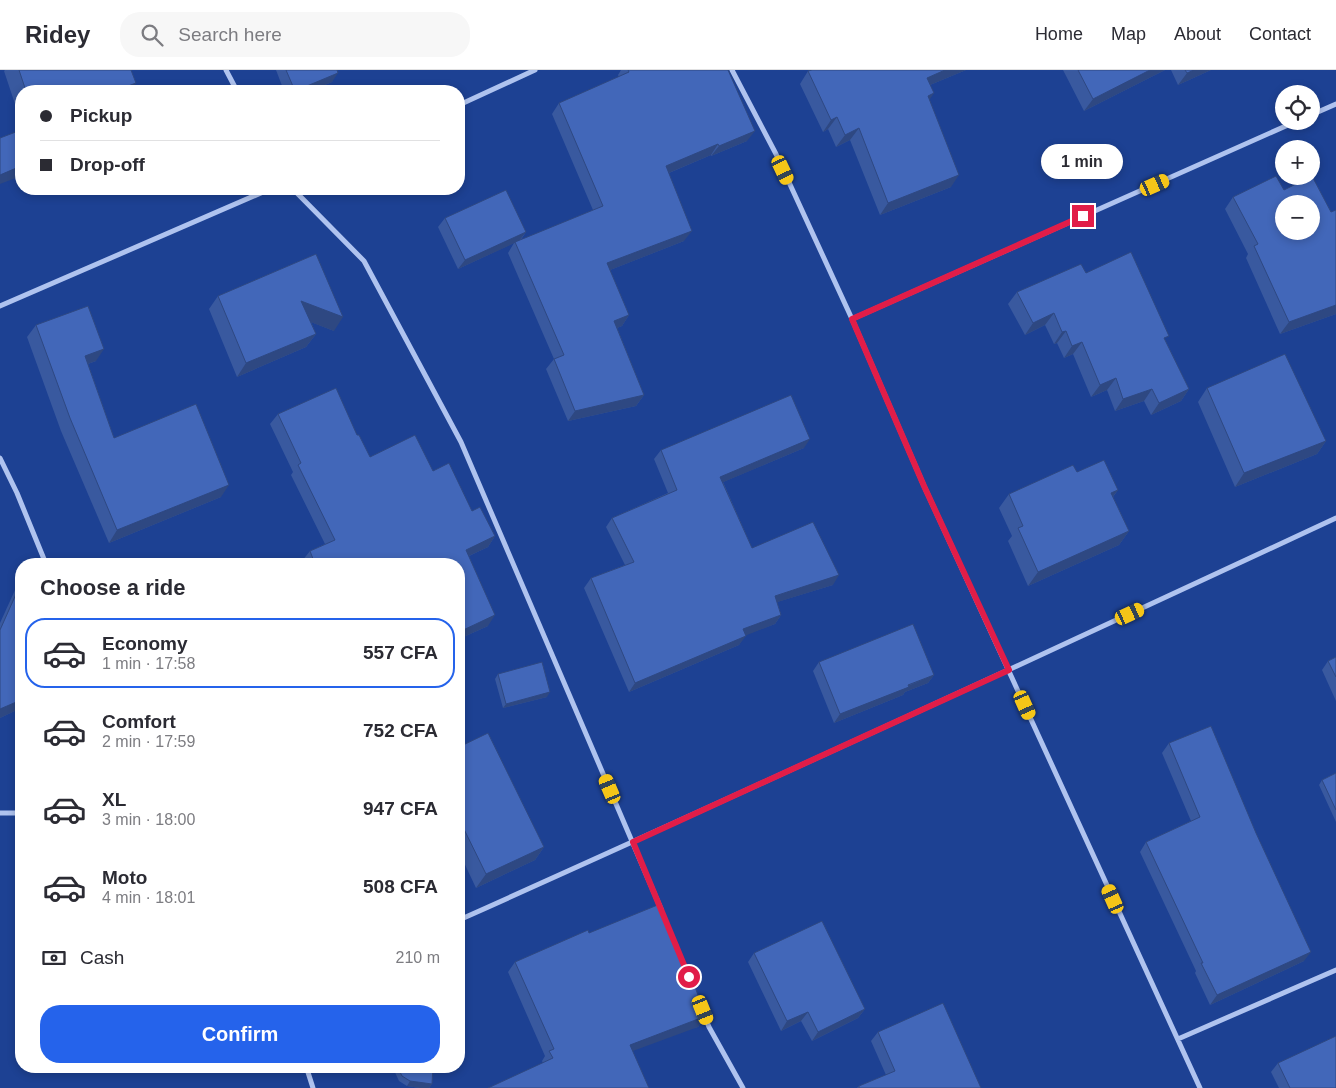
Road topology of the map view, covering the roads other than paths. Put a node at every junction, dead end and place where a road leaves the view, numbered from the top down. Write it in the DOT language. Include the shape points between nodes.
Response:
graph roads {
  1 [pos="226,70"];
  2 [pos="535,70"];
  3 [pos="732,70"];
  4 [pos="235,85"];
  5 [pos="465,102"];
  6 [pos="1336,104"];
  7 [pos="1320,111"];
  8 [pos="1277,130"];
  9 [pos="256,195"];
  10 [pos="299,195"];
  11 [pos="0,306"];
  12 [pos="852,319"];
  13 [pos="0,458"];
  14 [pos="1336,518"];
  15 [pos="44,558"];
  16 [pos="1009,670"];
  17 [pos="0,813"];
  18 [pos="15,813"];
  19 [pos="633,842"];
  20 [pos="662,911"];
  21 [pos="465,917"];
  22 [pos="1336,970"];
  23 [pos="702,1009"];
  24 [pos="1178,1039"];
  25 [pos="308,1073"];
  26 [pos="313,1088"];
  27 [pos="743,1088"];
  28 [pos="1200,1088"];
  1 -- 4 [label="street"];
  2 -- 5 [label="street"];
  3 -- 12 [label="street" via="776,154"];
  6 -- 7 [label="street"];
  8 -- 12 [label="street"];
  9 -- 11 [label="street"];
  10 -- 19 [label="street" via="364,261 461,442"];
  12 -- 16 [label="street"];
  13 -- 15 [label="street"];
  14 -- 16 [label="street"];
  16 -- 19 [label="street"];
  16 -- 24 [label="street"];
  17 -- 18 [label="street"];
  19 -- 20 [label="street"];
  19 -- 21 [label="street"];
  22 -- 24 [label="street"];
  23 -- 27 [label="street"];
  24 -- 28 [label="street"];
  25 -- 26 [label="street"];
}
